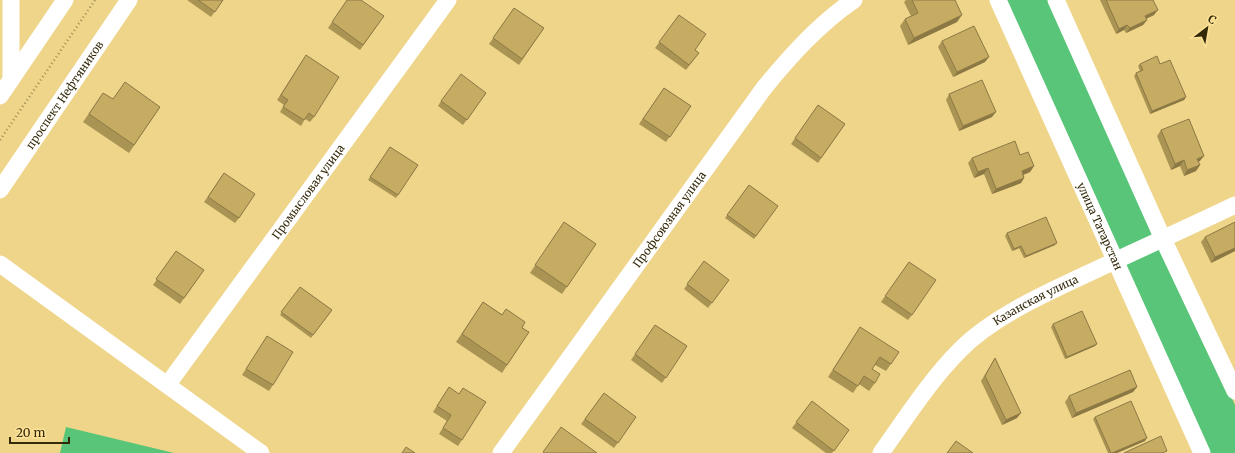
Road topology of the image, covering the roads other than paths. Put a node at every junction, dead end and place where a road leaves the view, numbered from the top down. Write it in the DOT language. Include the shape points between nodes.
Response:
graph roads {
  1 [pos="11,0"];
  2 [pos="65,0"];
  3 [pos="129,0"];
  4 [pos="448,0"];
  5 [pos="854,0"];
  6 [pos="998,0"];
  7 [pos="1056,0"];
  8 [pos="11,80"];
  9 [pos="0,96"];
  10 [pos="0,190"];
  11 [pos="1235,206"];
  12 [pos="1163,239"];
  13 [pos="1115,261"];
  14 [pos="0,264"];
  15 [pos="168,384"];
  16 [pos="1235,391"];
  17 [pos="262,453"];
  18 [pos="501,453"];
  19 [pos="881,453"];
  20 [pos="1202,453"];
  1 -- 8 [label="street"];
  2 -- 8 [label="street"];
  3 -- 10 [label="street, проспект Нефтяников"];
  4 -- 15 [label="street, Промысловая улица"];
  5 -- 18 [label="street, Профсоюзная улица" via="812,34 786,60 764,88"];
  6 -- 13 [label="street, улица Татарстан"];
  7 -- 12 [label="street"];
  8 -- 9 [label="street"];
  11 -- 12 [label="street, Казанская улица"];
  12 -- 13 [label="street, Казанская улица"];
  12 -- 16 [label="street"];
  13 -- 19 [label="street, Казанская улица" via="1026,304 979,334 961,349 937,376"];
  13 -- 20 [label="street, улица Татарстан"];
  14 -- 15 [label="street"];
  15 -- 17 [label="street"];
}
